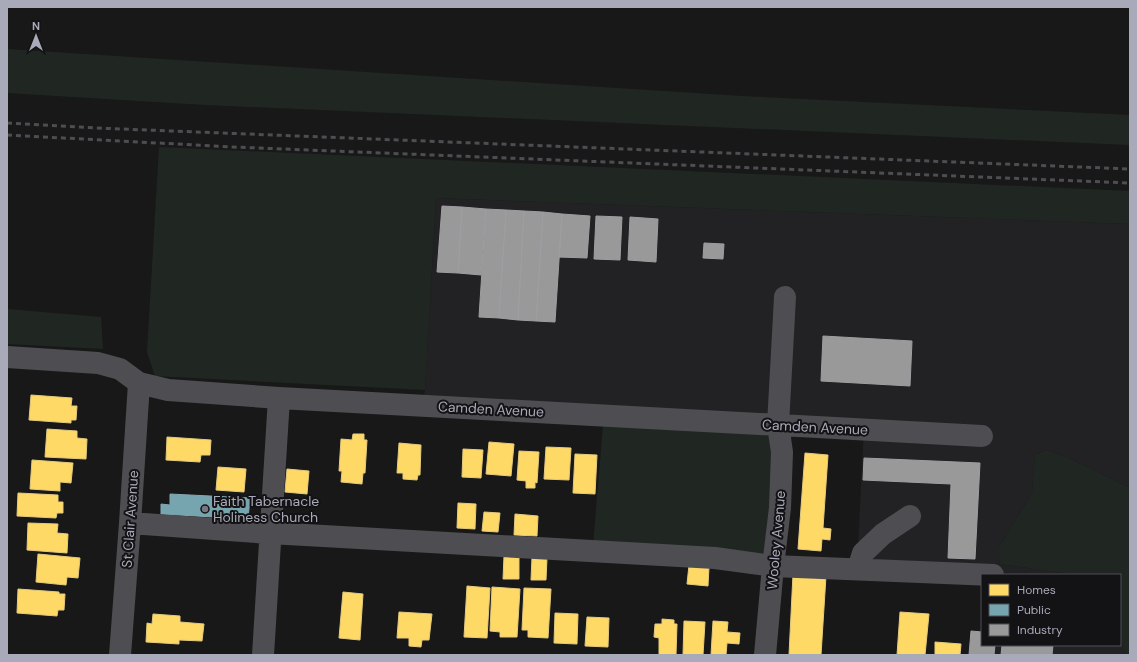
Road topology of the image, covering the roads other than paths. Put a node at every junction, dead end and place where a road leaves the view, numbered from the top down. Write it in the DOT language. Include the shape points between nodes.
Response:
graph roads {
  1 [pos="785,297"];
  2 [pos="7,357"];
  3 [pos="139,383"];
  4 [pos="279,398"];
  5 [pos="778,425"];
  6 [pos="982,436"];
  7 [pos="910,516"];
  8 [pos="130,523"];
  9 [pos="270,533"];
  10 [pos="773,566"];
  11 [pos="858,569"];
  12 [pos="981,574"];
  13 [pos="120,655"];
  14 [pos="263,655"];
  15 [pos="765,655"];
  1 -- 5 [label="street, Wooley Avenue"];
  2 -- 3 [label="street, Camden Avenue" via="98,363 120,369"];
  3 -- 4 [label="street, Camden Avenue" via="168,390"];
  3 -- 8 [label="street, St Clair Avenue"];
  4 -- 5 [label="street, Camden Avenue"];
  4 -- 9 [label="street"];
  5 -- 6 [label="street, Camden Avenue"];
  5 -- 10 [label="street, Wooley Avenue" via="782,452 780,508"];
  7 -- 11 [label="street" via="883,534 863,553"];
  8 -- 9 [label="street"];
  8 -- 13 [label="street, St Clair Avenue"];
  9 -- 10 [label="street" via="715,558"];
  9 -- 14 [label="street"];
  10 -- 11 [label="street"];
  10 -- 15 [label="street, Wooley Avenue"];
  11 -- 12 [label="street"];
}
